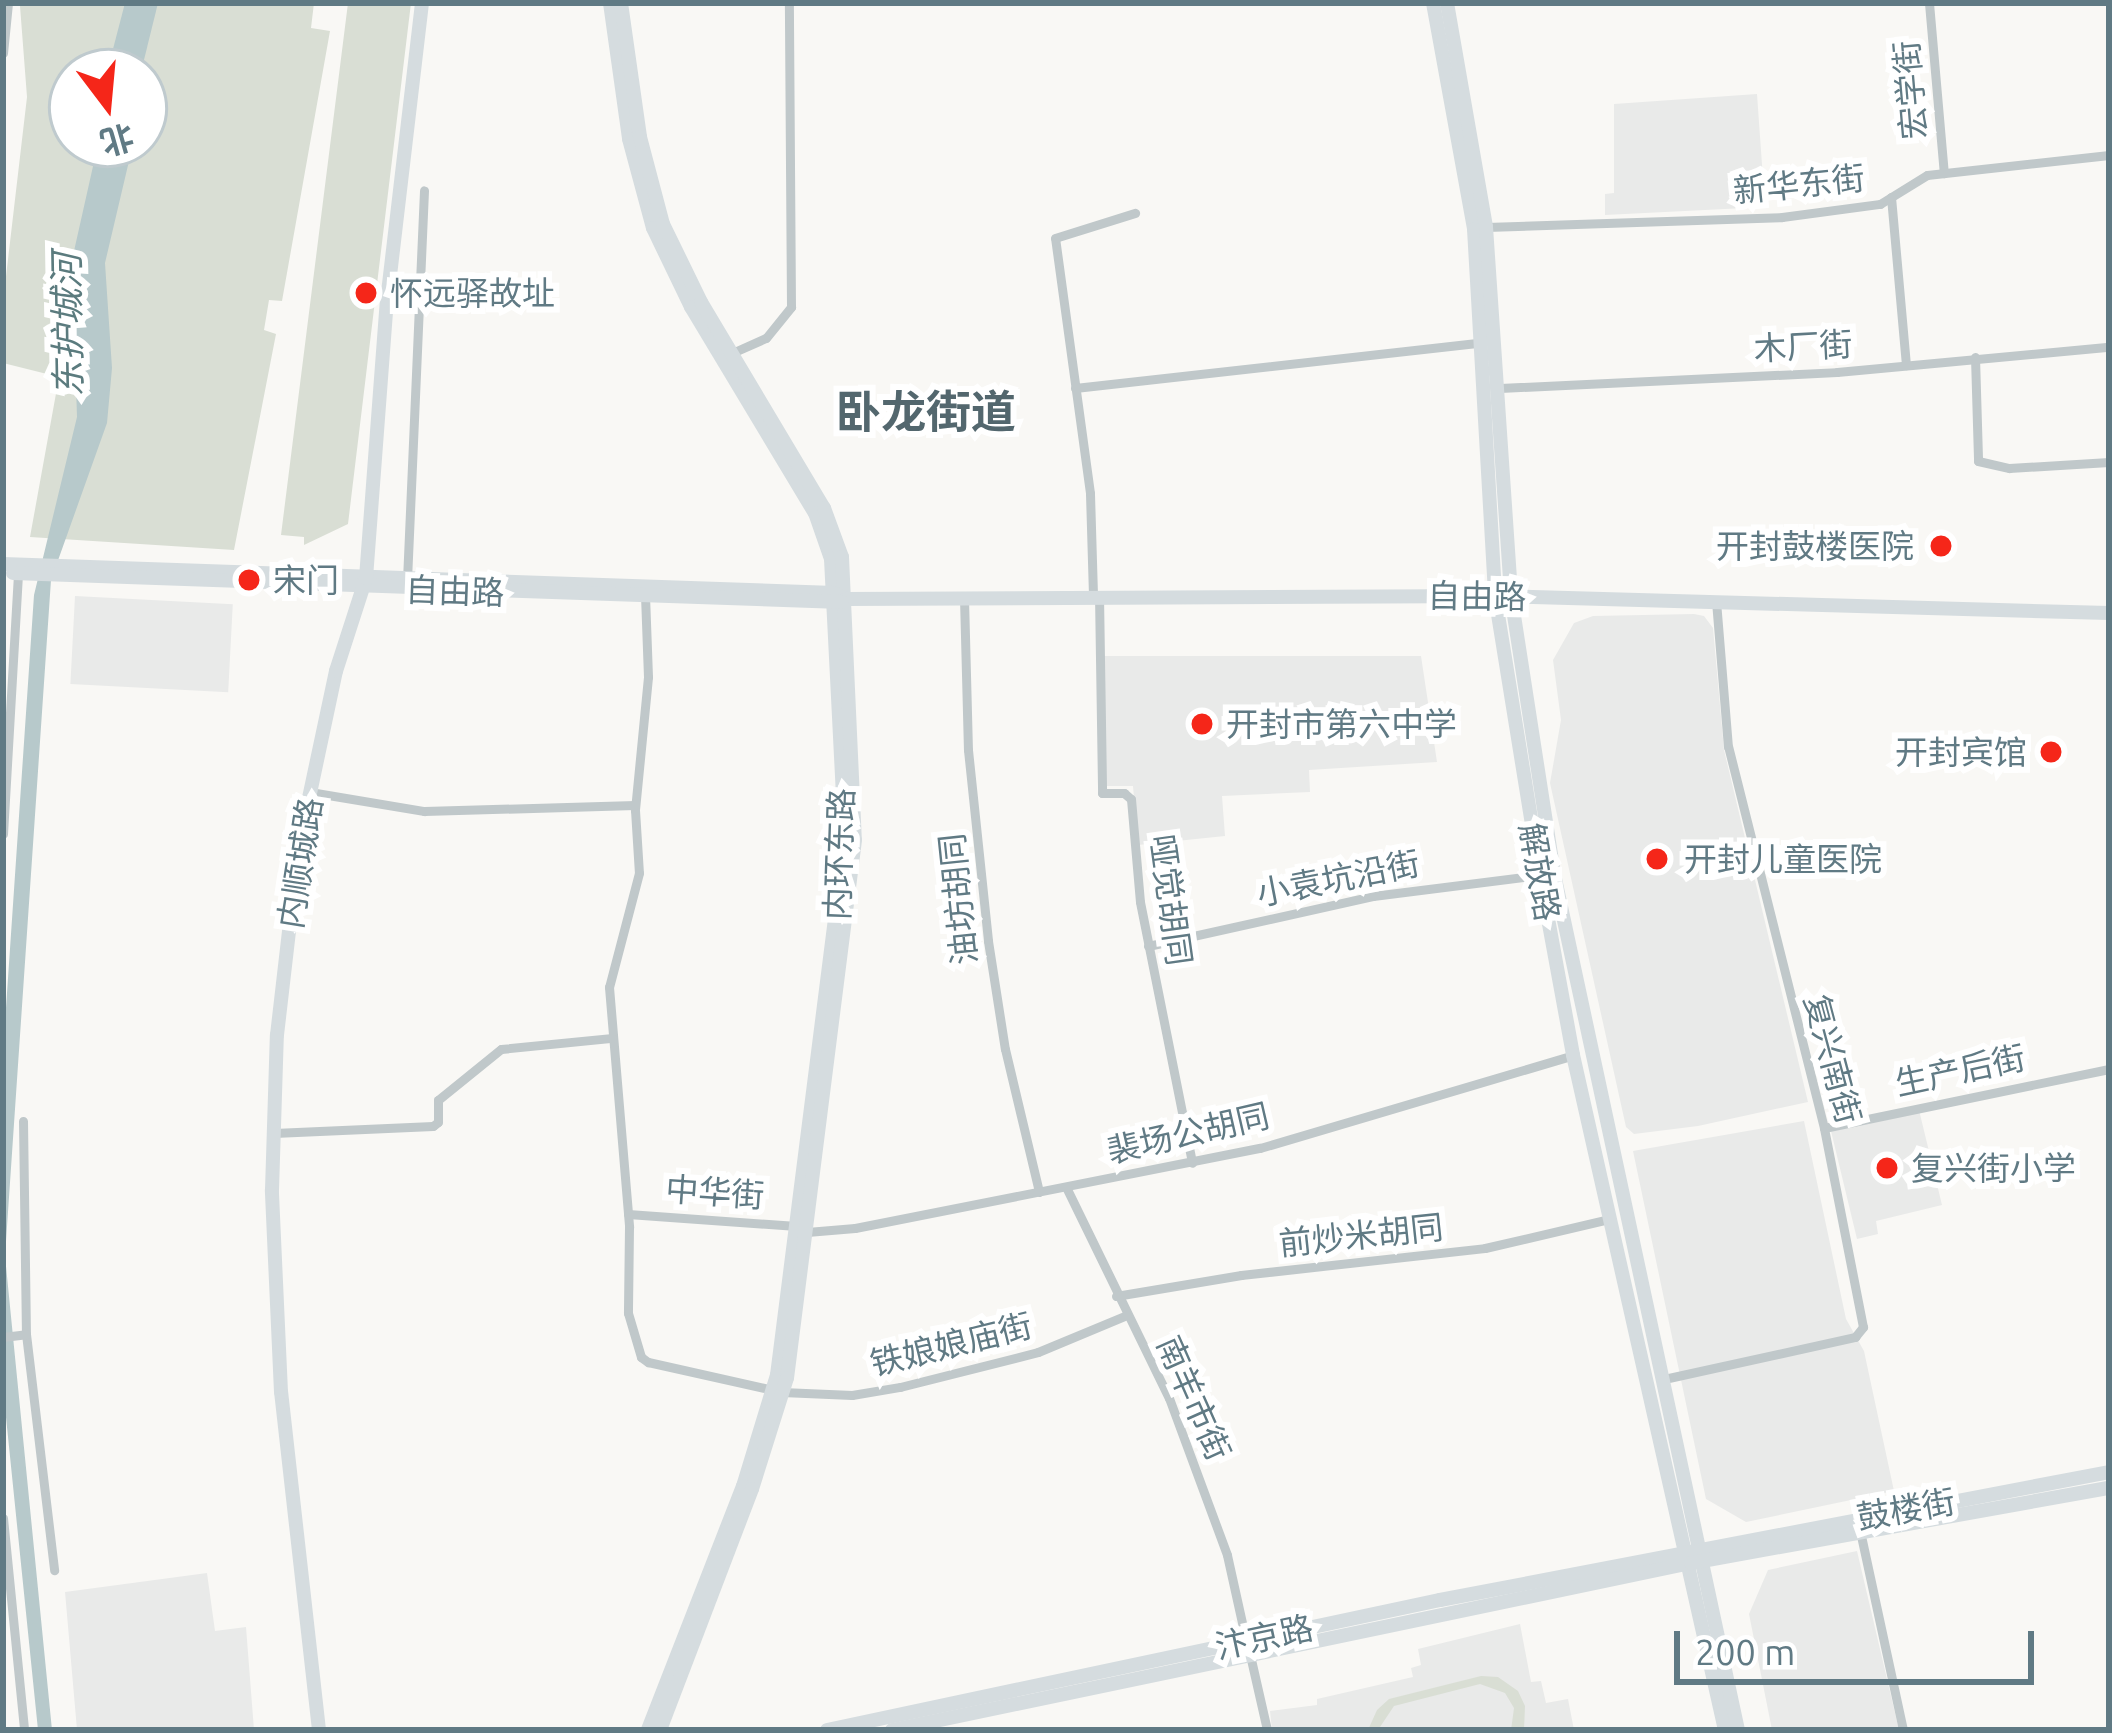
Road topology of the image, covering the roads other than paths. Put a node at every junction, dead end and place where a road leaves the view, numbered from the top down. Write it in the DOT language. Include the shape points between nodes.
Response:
graph roads {
  1 [pos="8,3"];
  2 [pos="422,3"];
  3 [pos="610,3"];
  4 [pos="621,3"];
  5 [pos="789,3"];
  6 [pos="1433,3"];
  7 [pos="1447,3"];
  8 [pos="1929,3"];
  9 [pos="3,53"];
  10 [pos="2109,155"];
  11 [pos="1944,173"];
  12 [pos="424,190"];
  13 [pos="1891,197"];
  14 [pos="1135,213"];
  15 [pos="1486,227"];
  16 [pos="384,339"];
  17 [pos="414,340"];
  18 [pos="1483,342"];
  19 [pos="2109,347"];
  20 [pos="732,353"];
  21 [pos="1975,357"];
  22 [pos="1906,365"];
  23 [pos="1075,388"];
  24 [pos="1500,388"];
  25 [pos="2109,462"];
  26 [pos="16,570"];
  27 [pos="407,580"];
  28 [pos="364,583"];
  29 [pos="645,593"];
  30 [pos="1096,595"];
  31 [pos="964,596"];
  32 [pos="1503,596"];
  33 [pos="838,599"];
  34 [pos="1716,602"];
  35 [pos="2109,614"];
  36 [pos="310,792"];
  37 [pos="635,805"];
  38 [pos="3,833"];
  39 [pos="1540,875"];
  40 [pos="1148,946"];
  41 [pos="612,1038"];
  42 [pos="1573,1055"];
  43 [pos="2109,1069"];
  44 [pos="23,1121"];
  45 [pos="1824,1128"];
  46 [pos="274,1133"];
  47 [pos="1192,1163"];
  48 [pos="1066,1187"];
  49 [pos="1039,1192"];
  50 [pos="628,1214"];
  51 [pos="1610,1219"];
  52 [pos="802,1229"];
  53 [pos="1116,1296"];
  54 [pos="1126,1316"];
  55 [pos="14,1336"];
  56 [pos="1664,1379"];
  57 [pos="777,1391"];
  58 [pos="2109,1472"];
  59 [pos="2109,1488"];
  60 [pos="3,1518"];
  61 [pos="1860,1531"];
  62 [pos="1697,1556"];
  63 [pos="54,1570"];
  64 [pos="1248,1648"];
  65 [pos="972,1713"];
  66 [pos="24,1730"];
  67 [pos="319,1730"];
  68 [pos="648,1730"];
  69 [pos="660,1730"];
  70 [pos="827,1730"];
  71 [pos="892,1730"];
  72 [pos="977,1730"];
  73 [pos="1267,1730"];
  74 [pos="1725,1730"];
  75 [pos="1738,1730"];
  76 [pos="1904,1730"];
  1 -- 9 [label="street"];
  2 -- 16 [label="street, 内顺城路"];
  3 -- 33 [label="street, 内环东路" via="629,139 653,227 691,307 814,513"];
  4 -- 20 [label="street, 内环东路" via="656,204"];
  5 -- 20 [label="street" via="791,307 766,338"];
  6 -- 18 [label="street, 解放路" via="1470,201"];
  7 -- 15 [label="street, 解放路"];
  8 -- 11 [label="street, 宏学街"];
  10 -- 11 [label="street, 新华东街"];
  11 -- 13 [label="street, 新华东街" via="1915,179"];
  12 -- 17 [label="street"];
  13 -- 15 [label="street, 新华东街" via="1783,217"];
  13 -- 22 [label="street"];
  14 -- 23 [label="street" via="1054,238"];
  15 -- 24 [label="street, 解放路"];
  16 -- 17 [label="street"];
  16 -- 28 [label="street, 内顺城路"];
  17 -- 27 [label="street"];
  18 -- 23 [label="street"];
  18 -- 32 [label="street, 解放路"];
  19 -- 21 [label="street, 木厂街"];
  20 -- 33 [label="street, 内环东路" via="824,508 842,557"];
  21 -- 22 [label="street, 木厂街"];
  21 -- 25 [label="street" via="1978,461 2008,468"];
  22 -- 24 [label="street, 木厂街"];
  23 -- 30 [label="street"];
  24 -- 32 [label="street, 解放路"];
  26 -- 28 [label="street, 自由路"];
  26 -- 38 [label="street"];
  27 -- 28 [label="street, 自由路"];
  27 -- 29 [label="street, 自由路"];
  28 -- 29 [label="street, 自由路"];
  28 -- 36 [label="street, 内顺城路"];
  29 -- 33 [label="street, 自由路"];
  29 -- 37 [label="street" via="648,677"];
  30 -- 31 [label="street, 自由路"];
  30 -- 32 [label="street, 自由路"];
  30 -- 40 [label="street, 哑觉胡同" via="1102,793 1131,799"];
  31 -- 33 [label="street, 自由路"];
  31 -- 49 [label="street, 油坊胡同" via="968,750 988,941"];
  32 -- 34 [label="street, 自由路"];
  32 -- 39 [label="street, 解放路"];
  32 -- 56 [label="street, 解放路" via="1588,1054"];
  33 -- 52 [label="street, 内环东路" via="844,874"];
  34 -- 35 [label="street, 自由路"];
  34 -- 45 [label="street, 复兴南街" via="1728,747"];
  36 -- 37 [label="street" via="424,811"];
  36 -- 46 [label="street, 内顺城路" via="277,1035"];
  37 -- 41 [label="street" via="639,873 609,987"];
  39 -- 40 [label="street, 小袁坑沿街" via="1373,896"];
  39 -- 42 [label="street, 解放路"];
  40 -- 47 [label="street, 哑觉胡同"];
  41 -- 46 [label="street" via="501,1049 438,1100 433,1126"];
  41 -- 50 [label="street"];
  42 -- 47 [label="street, 裴场公胡同"];
  42 -- 51 [label="street, 解放路"];
  43 -- 45 [label="street, 生产后街"];
  44 -- 55 [label="street"];
  45 -- 56 [label="street, 复兴南街" via="1863,1327 1855,1336"];
  46 -- 67 [label="street, 内顺城路" via="281,1392"];
  47 -- 48 [label="street, 裴场公胡同"];
  48 -- 49 [label="street, 裴场公胡同"];
  48 -- 53 [label="street, 南羊市街"];
  49 -- 52 [label="street, 裴场公胡同" via="855,1228"];
  50 -- 52 [label="street, 中华街"];
  50 -- 57 [label="street, 铁娘娘庙街" via="628,1312 640,1357"];
  51 -- 53 [label="street, 前炒米胡同" via="1485,1248"];
  51 -- 62 [label="street, 解放路"];
  52 -- 57 [label="street, 内环东路"];
  53 -- 54 [label="street, 南羊市街"];
  54 -- 57 [label="street, 铁娘娘庙街" via="1038,1352 900,1388"];
  54 -- 64 [label="street, 南羊市街" via="1169,1398 1213,1513"];
  55 -- 63 [label="street"];
  56 -- 62 [label="street, 解放路"];
  57 -- 68 [label="street, 内环东路"];
  57 -- 69 [label="street, 内环东路" via="752,1490"];
  58 -- 62 [label="street, 鼓楼街"];
  59 -- 61 [label="street, 鼓楼街"];
  60 -- 66 [label="street"];
  61 -- 62 [label="street, 鼓楼街"];
  61 -- 76 [label="street"];
  62 -- 64 [label="street, 汴京路"];
  62 -- 74 [label="street, 解放路"];
  62 -- 75 [label="street, 解放路"];
  64 -- 65 [label="street, 汴京路"];
  64 -- 70 [label="street, 汴京路"];
  64 -- 73 [label="street, 南羊市街"];
  65 -- 71 [label="street, 汴京路"];
  65 -- 72 [label="street"];
}
